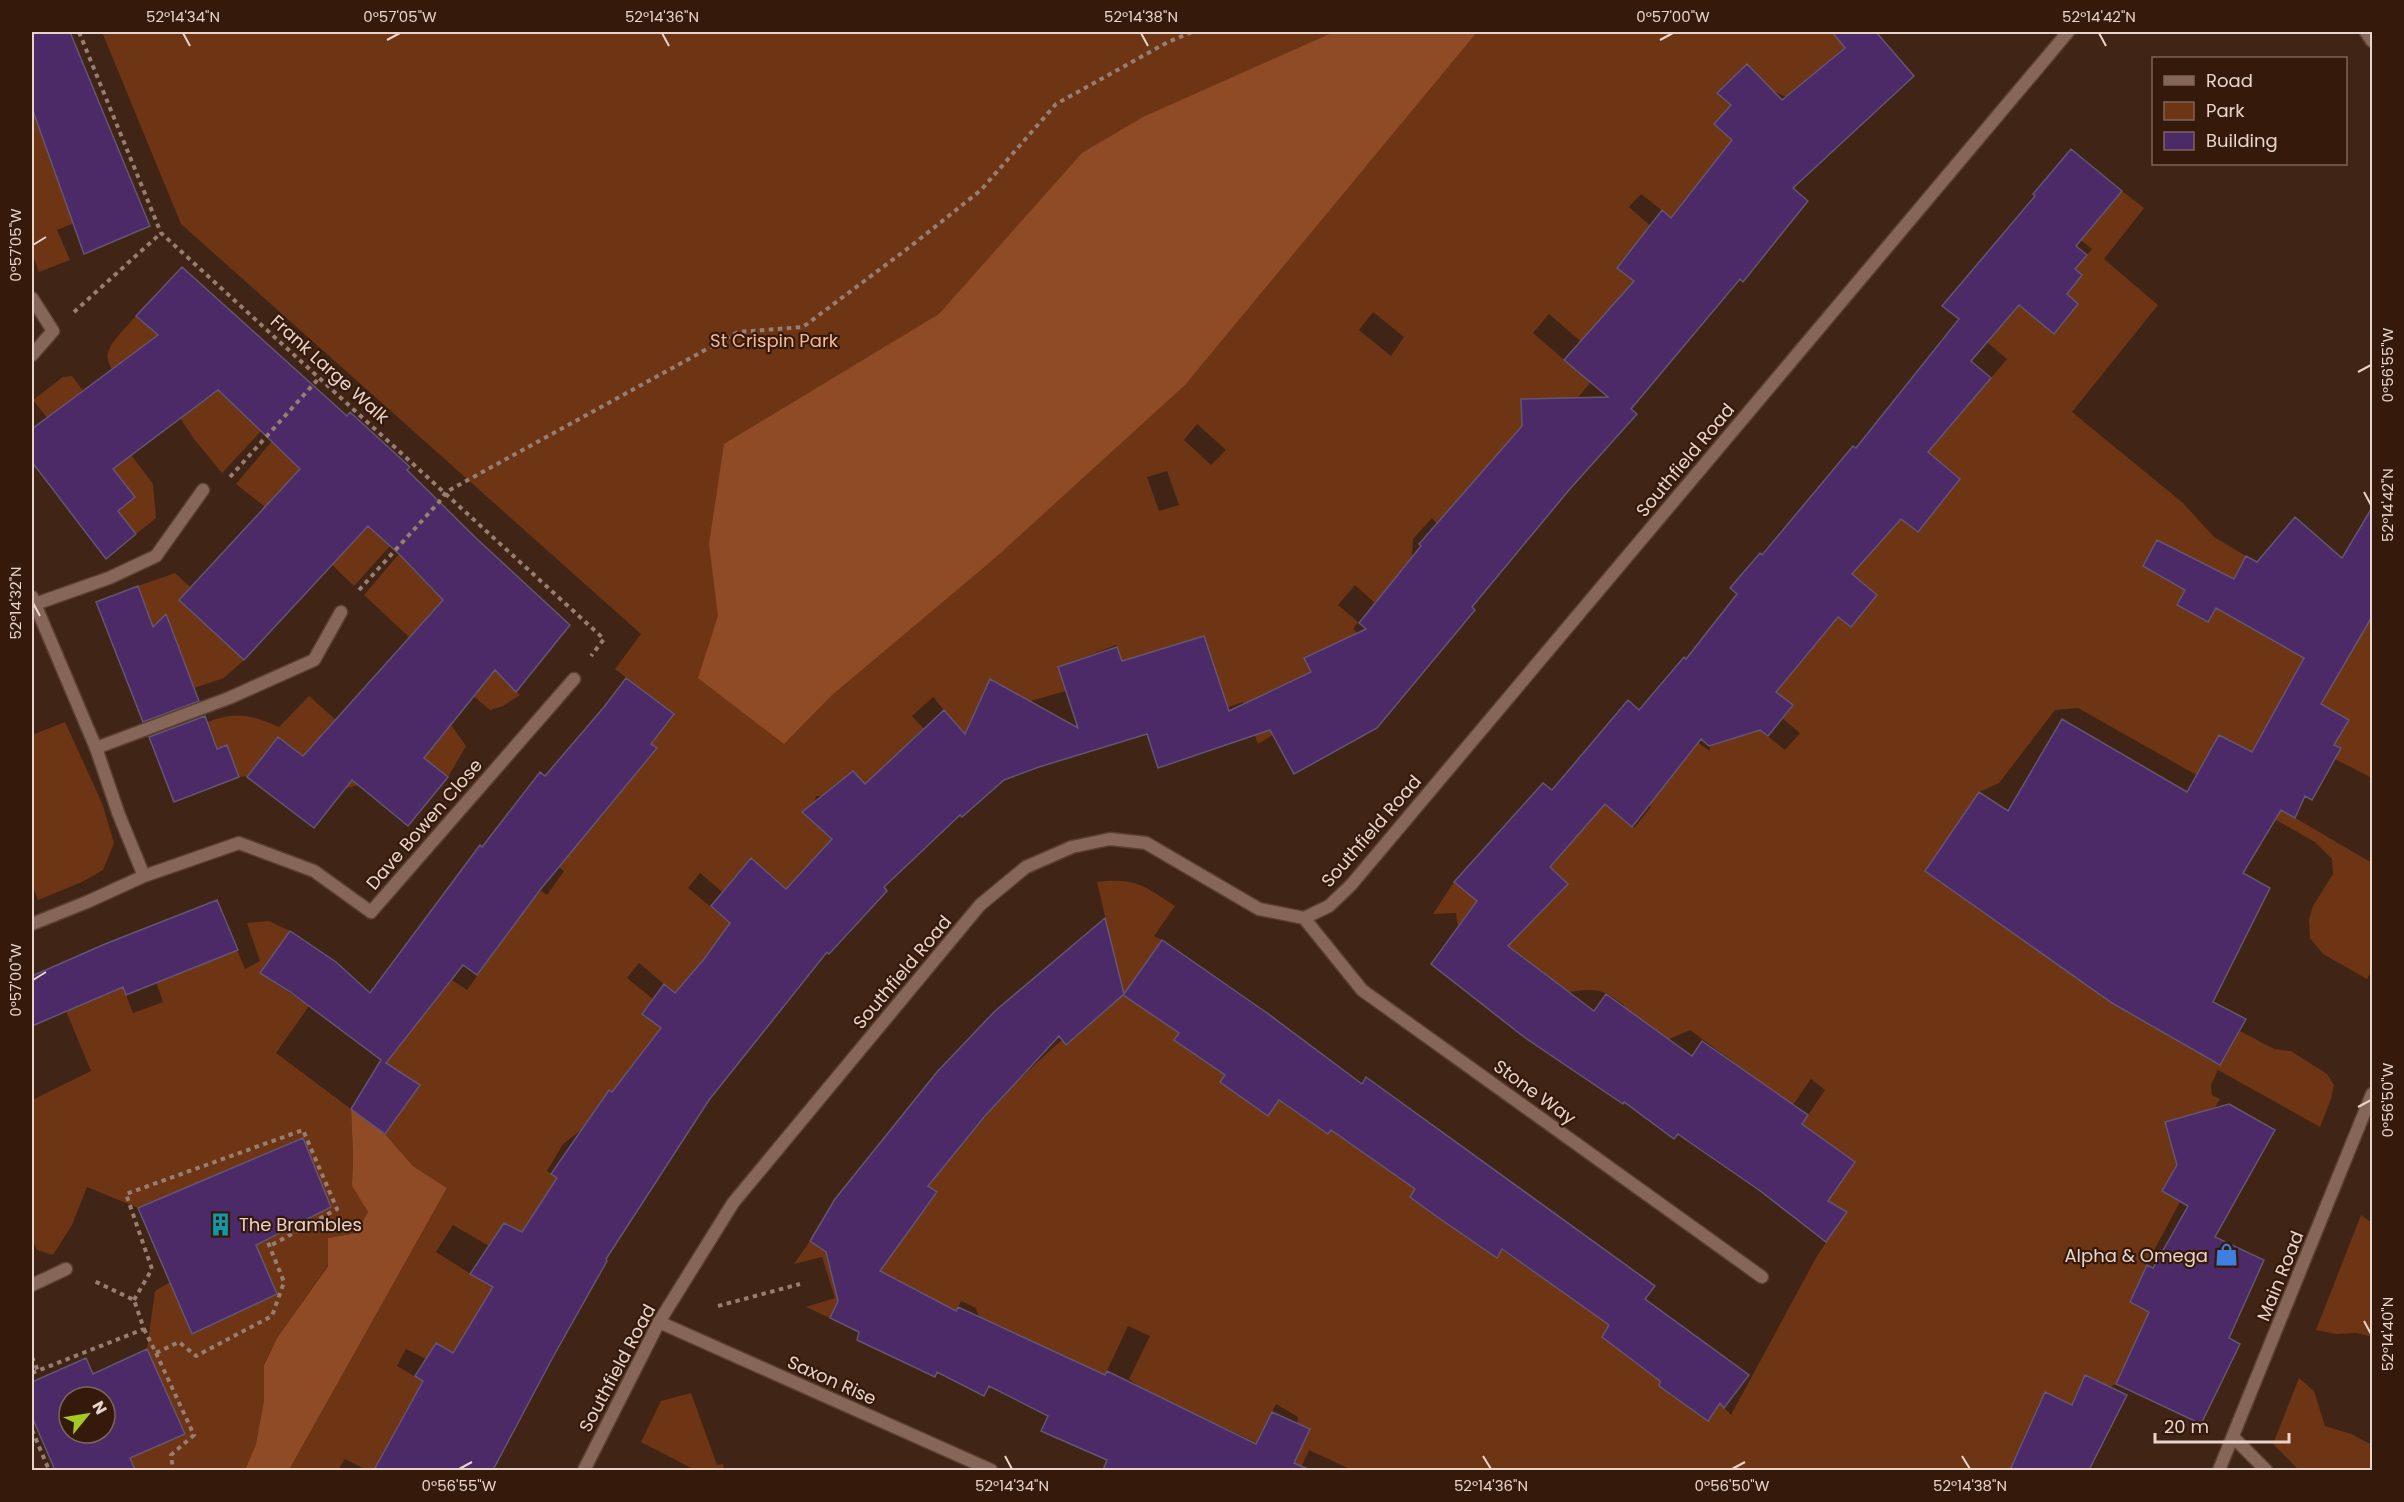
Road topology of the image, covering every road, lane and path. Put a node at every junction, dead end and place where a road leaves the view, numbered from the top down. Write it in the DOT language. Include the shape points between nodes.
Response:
graph roads {
  1 [pos="79,32"];
  2 [pos="1192,32"];
  3 [pos="2068,32"];
  4 [pos="2366,32"];
  5 [pos="2373,41"];
  6 [pos="160,233"];
  7 [pos="32,298"];
  8 [pos="53,331"];
  9 [pos="32,355"];
  10 [pos="320,377"];
  11 [pos="203,490"];
  12 [pos="446,492"];
  13 [pos="34,608"];
  14 [pos="341,612"];
  15 [pos="574,679"];
  16 [pos="96,748"];
  17 [pos="144,876"];
  18 [pos="1304,918"];
  19 [pos="32,924"];
  20 [pos="2373,1094"];
  21 [pos="267,1240"];
  22 [pos="270,1246"];
  23 [pos="66,1269"];
  24 [pos="1762,1277"];
  25 [pos="800,1284"];
  26 [pos="32,1285"];
  27 [pos="134,1300"];
  28 [pos="718,1306"];
  29 [pos="659,1322"];
  30 [pos="144,1329"];
  31 [pos="156,1353"];
  32 [pos="32,1358"];
  33 [pos="38,1371"];
  34 [pos="32,1373"];
  35 [pos="32,1430"];
  36 [pos="2234,1438"];
  37 [pos="49,1470"];
  38 [pos="173,1470"];
  39 [pos="584,1470"];
  40 [pos="991,1470"];
  41 [pos="2219,1470"];
  42 [pos="2266,1470"];
  1 -- 6 [label="path, Frank Large Walk"];
  2 -- 12 [label="path" via="1056,104 981,190 804,327 738,332"];
  3 -- 18 [label="street, Southfield Road" via="1351,885 1329,906"];
  4 -- 5 [label="street"];
  6 -- 8 [label="path"];
  6 -- 10 [label="path, Frank Large Walk"];
  7 -- 8 [label="street"];
  8 -- 9 [label="street"];
  10 -- 11 [label="path" via="228,478"];
  10 -- 12 [label="path, Frank Large Walk"];
  11 -- 13 [label="street" via="156,556"];
  12 -- 14 [label="path"];
  12 -- 15 [label="path, Frank Large Walk" via="604,639"];
  13 -- 16 [label="street"];
  14 -- 16 [label="street" via="314,660 229,698"];
  15 -- 17 [label="street, Dave Bowen Close" via="371,912 314,871 239,843"];
  16 -- 17 [label="street"];
  17 -- 19 [label="street, Dave Bowen Close"];
  18 -- 24 [label="street, Stone Way" via="1362,990"];
  18 -- 29 [label="street, Southfield Road" via="1259,909 1146,843 1110,839 1072,847 1026,867 980,905 733,1203"];
  20 -- 36 [label="street, Main Road"];
  21 -- 22 [label="path"];
  22 -- 27 [label="path" via="337,1209 303,1130 126,1194 152,1269"];
  22 -- 31 [label="path" via="284,1282 272,1316 196,1356 179,1342"];
  23 -- 26 [label="street"];
  23 -- 27 [label="path"];
  25 -- 28 [label="path"];
  27 -- 30 [label="path"];
  29 -- 39 [label="street, Southfield Road"];
  29 -- 40 [label="street, Saxon Rise"];
  30 -- 31 [label="path"];
  30 -- 33 [label="path"];
  31 -- 38 [label="path" via="194,1435 171,1455"];
  32 -- 33 [label="path"];
  33 -- 34 [label="path"];
  35 -- 37 [label="path"];
  36 -- 41 [label="street, Main Road"];
  36 -- 42 [label="street"];
}
